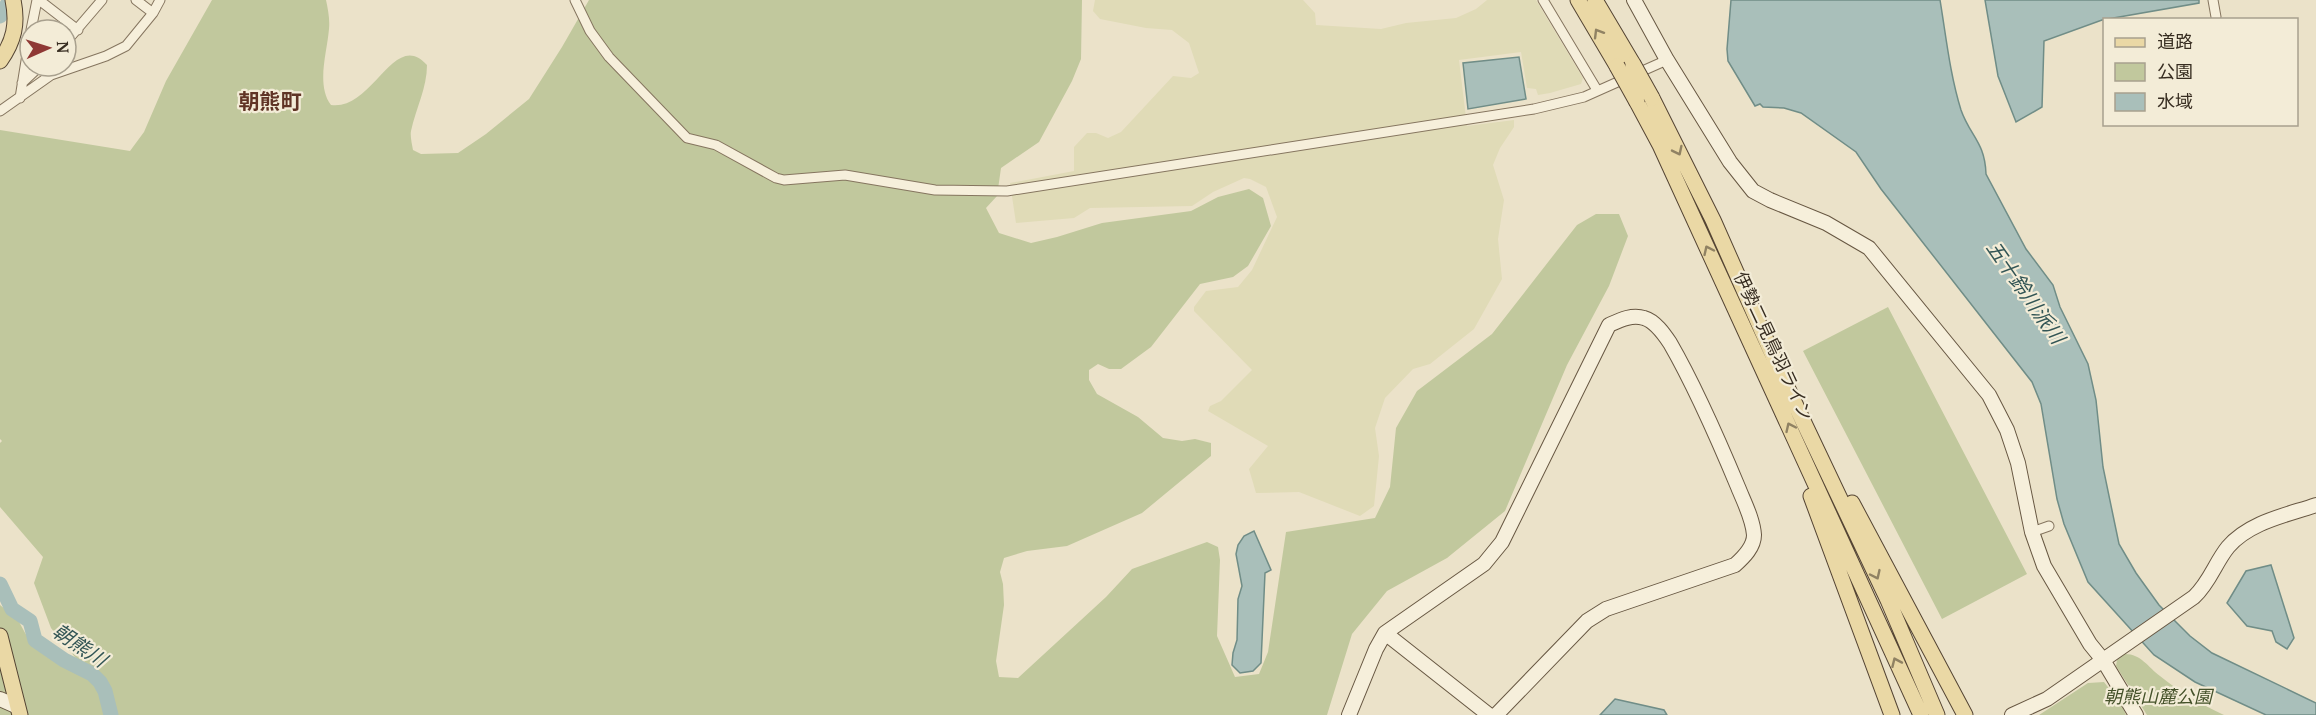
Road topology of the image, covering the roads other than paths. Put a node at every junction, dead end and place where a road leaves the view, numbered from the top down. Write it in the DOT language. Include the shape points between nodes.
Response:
graph roads {
  1 [pos="38,0"];
  2 [pos="102,0"];
  3 [pos="136,0"];
  4 [pos="160,0"];
  5 [pos="575,0"];
  6 [pos="1543,0"];
  7 [pos="1578,0"];
  8 [pos="1595,0"];
  9 [pos="1634,0"];
  10 [pos="2212,0"];
  11 [pos="14,5"];
  12 [pos="153,13"];
  13 [pos="34,18"];
  14 [pos="62,18"];
  15 [pos="2216,18"];
  16 [pos="78,30"];
  17 [pos="1667,60"];
  18 [pos="0,61"];
  19 [pos="23,78"];
  20 [pos="27,78"];
  21 [pos="22,83"];
  22 [pos="1597,90"];
  23 [pos="20,98"];
  24 [pos="0,111"];
  25 [pos="1786,385"];
  26 [pos="1799,447"];
  27 [pos="2316,505"];
  28 [pos="2049,526"];
  29 [pos="2032,532"];
  30 [pos="1385,633"];
  31 [pos="0,636"];
  32 [pos="2103,660"];
  33 [pos="0,699"];
  34 [pos="19,711"];
  35 [pos="1349,715"];
  36 [pos="1489,715"];
  37 [pos="1496,715"];
  38 [pos="1892,715"];
  39 [pos="1921,715"];
  40 [pos="1937,715"];
  41 [pos="1965,715"];
  42 [pos="2012,715"];
  43 [pos="2136,715"];
  1 -- 13 [label="street"];
  1 -- 14 [label="street"];
  2 -- 16 [label="street"];
  3 -- 12 [label="street"];
  4 -- 12 [label="street"];
  5 -- 22 [label="street" via="609,57 679,131 784,180 845,175 935,190 1022,189 1544,108"];
  6 -- 22 [label="street"];
  26 -- 7 [label="main road, 伊勢二見鳥羽ライン, one-way, bridge" via="1660,145"];
  8 -- 25 [label="main road, 伊勢二見鳥羽ライン, one-way, bridge" via="1652,98 1713,220"];
  9 -- 17 [label="street"];
  10 -- 15 [label="street"];
  11 -- 18 [label="main road" via="13,38"];
  12 -- 23 [label="street" via="126,46 51,75"];
  17 -- 22 [label="street"];
  17 -- 29 [label="street" via="1730,162 1753,190 1826,223 1869,248 1989,395 2018,463"];
  19 -- 21 [label="street"];
  20 -- 21 [label="street"];
  21 -- 23 [label="street"];
  23 -- 24 [label="street"];
  25 -- 40 [label="main road, 伊勢二見鳥羽ライン, one-way" via="1888,600"];
  25 -- 41 [label="main road" via="1812,426"];
  26 -- 38 [label="main road" via="1808,488"];
  39 -- 26 [label="main road, 伊勢二見鳥羽ライン, one-way"];
  27 -- 32 [label="street" via="2255,526 2239,536 2227,548 2205,587"];
  28 -- 29 [label="street"];
  29 -- 32 [label="street" via="2058,592"];
  30 -- 35 [label="street"];
  30 -- 36 [label="street"];
  30 -- 37 [label="street" via="1484,564 1502,542 1609,325 1626,317 1644,318 1656,326 1669,342 1712,428 1744,502 1754,539 1736,565 1606,609 1587,621"];
  31 -- 34 [label="main road"];
  32 -- 42 [label="street" via="2047,699"];
  32 -- 43 [label="street"];
  33 -- 34 [label="street"];
}
